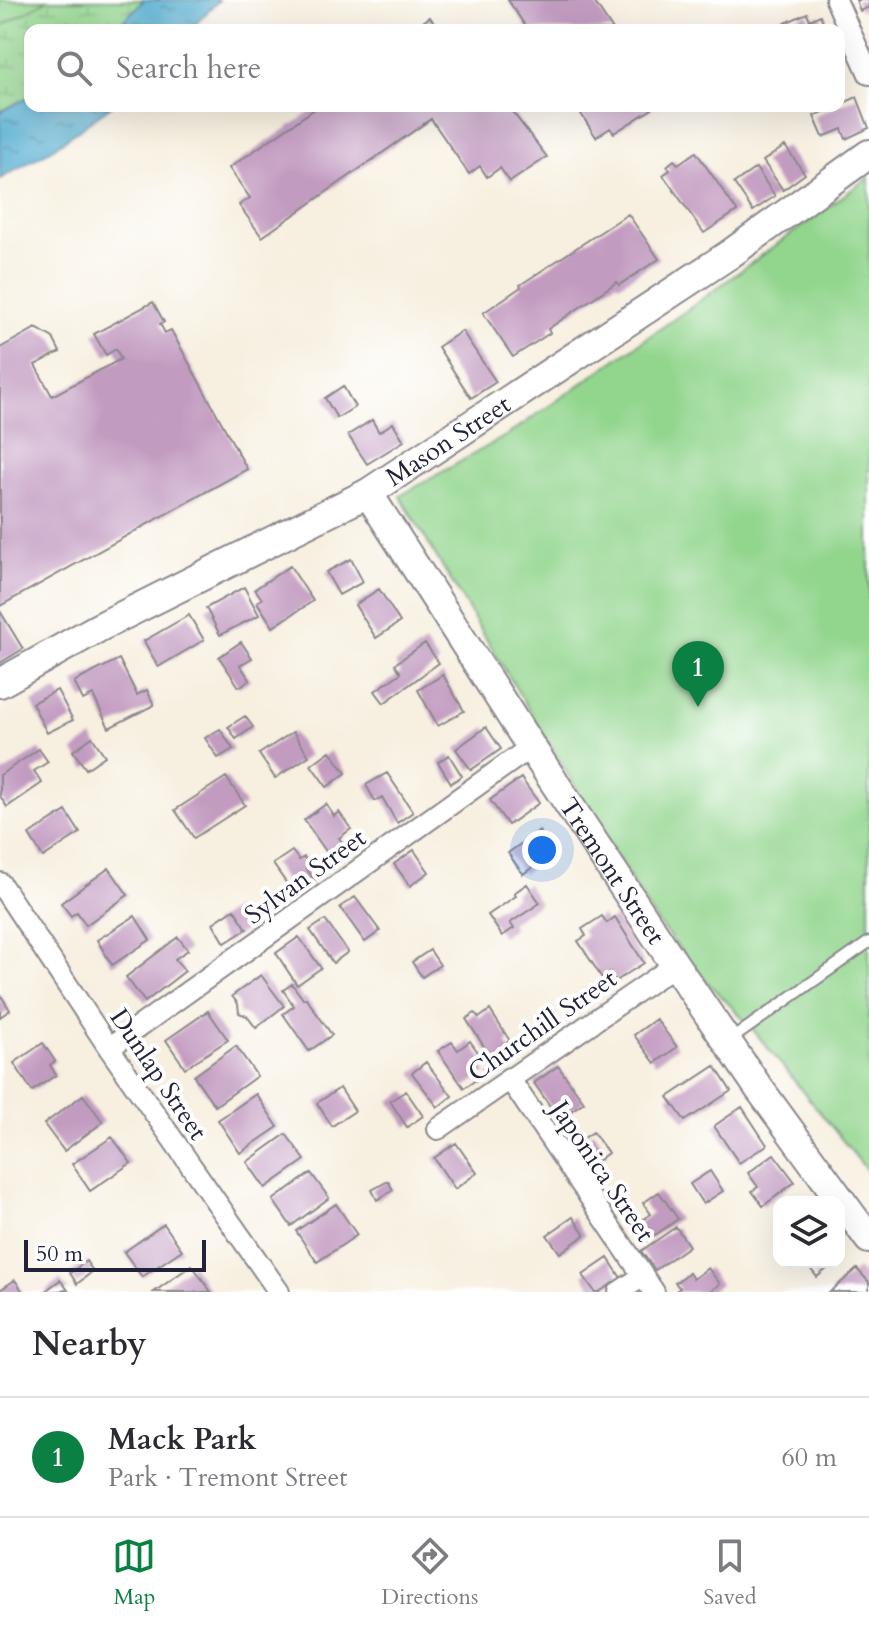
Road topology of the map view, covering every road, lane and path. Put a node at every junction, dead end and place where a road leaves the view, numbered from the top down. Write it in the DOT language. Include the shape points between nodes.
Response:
graph roads {
  1 [pos="836,0"];
  2 [pos="869,74"];
  3 [pos="869,154"];
  4 [pos="368,493"];
  5 [pos="0,683"];
  6 [pos="531,747"];
  7 [pos="0,883"];
  8 [pos="869,942"];
  9 [pos="675,965"];
  10 [pos="727,1042"];
  11 [pos="109,1048"];
  12 [pos="509,1078"];
  13 [pos="438,1129"];
  14 [pos="869,1239"];
  15 [pos="648,1284"];
  16 [pos="279,1292"];
  17 [pos="619,1292"];
  1 -- 2 [label="street"];
  3 -- 4 [label="street, Mason Street" via="730,254"];
  4 -- 5 [label="street, Mason Street"];
  4 -- 6 [label="street, Tremont Street"];
  6 -- 9 [label="street, Tremont Street"];
  6 -- 11 [label="street, Sylvan Street"];
  7 -- 11 [label="street, Dunlap Street"];
  8 -- 10 [label="lane"];
  9 -- 10 [label="street, Tremont Street"];
  9 -- 12 [label="street, Churchill Street"];
  10 -- 14 [label="street, Tremont Street"];
  11 -- 16 [label="street, Dunlap Street"];
  12 -- 13 [label="street, Churchill Street"];
  12 -- 15 [label="street, Japonica Street"];
  15 -- 17 [label="street"];
}
